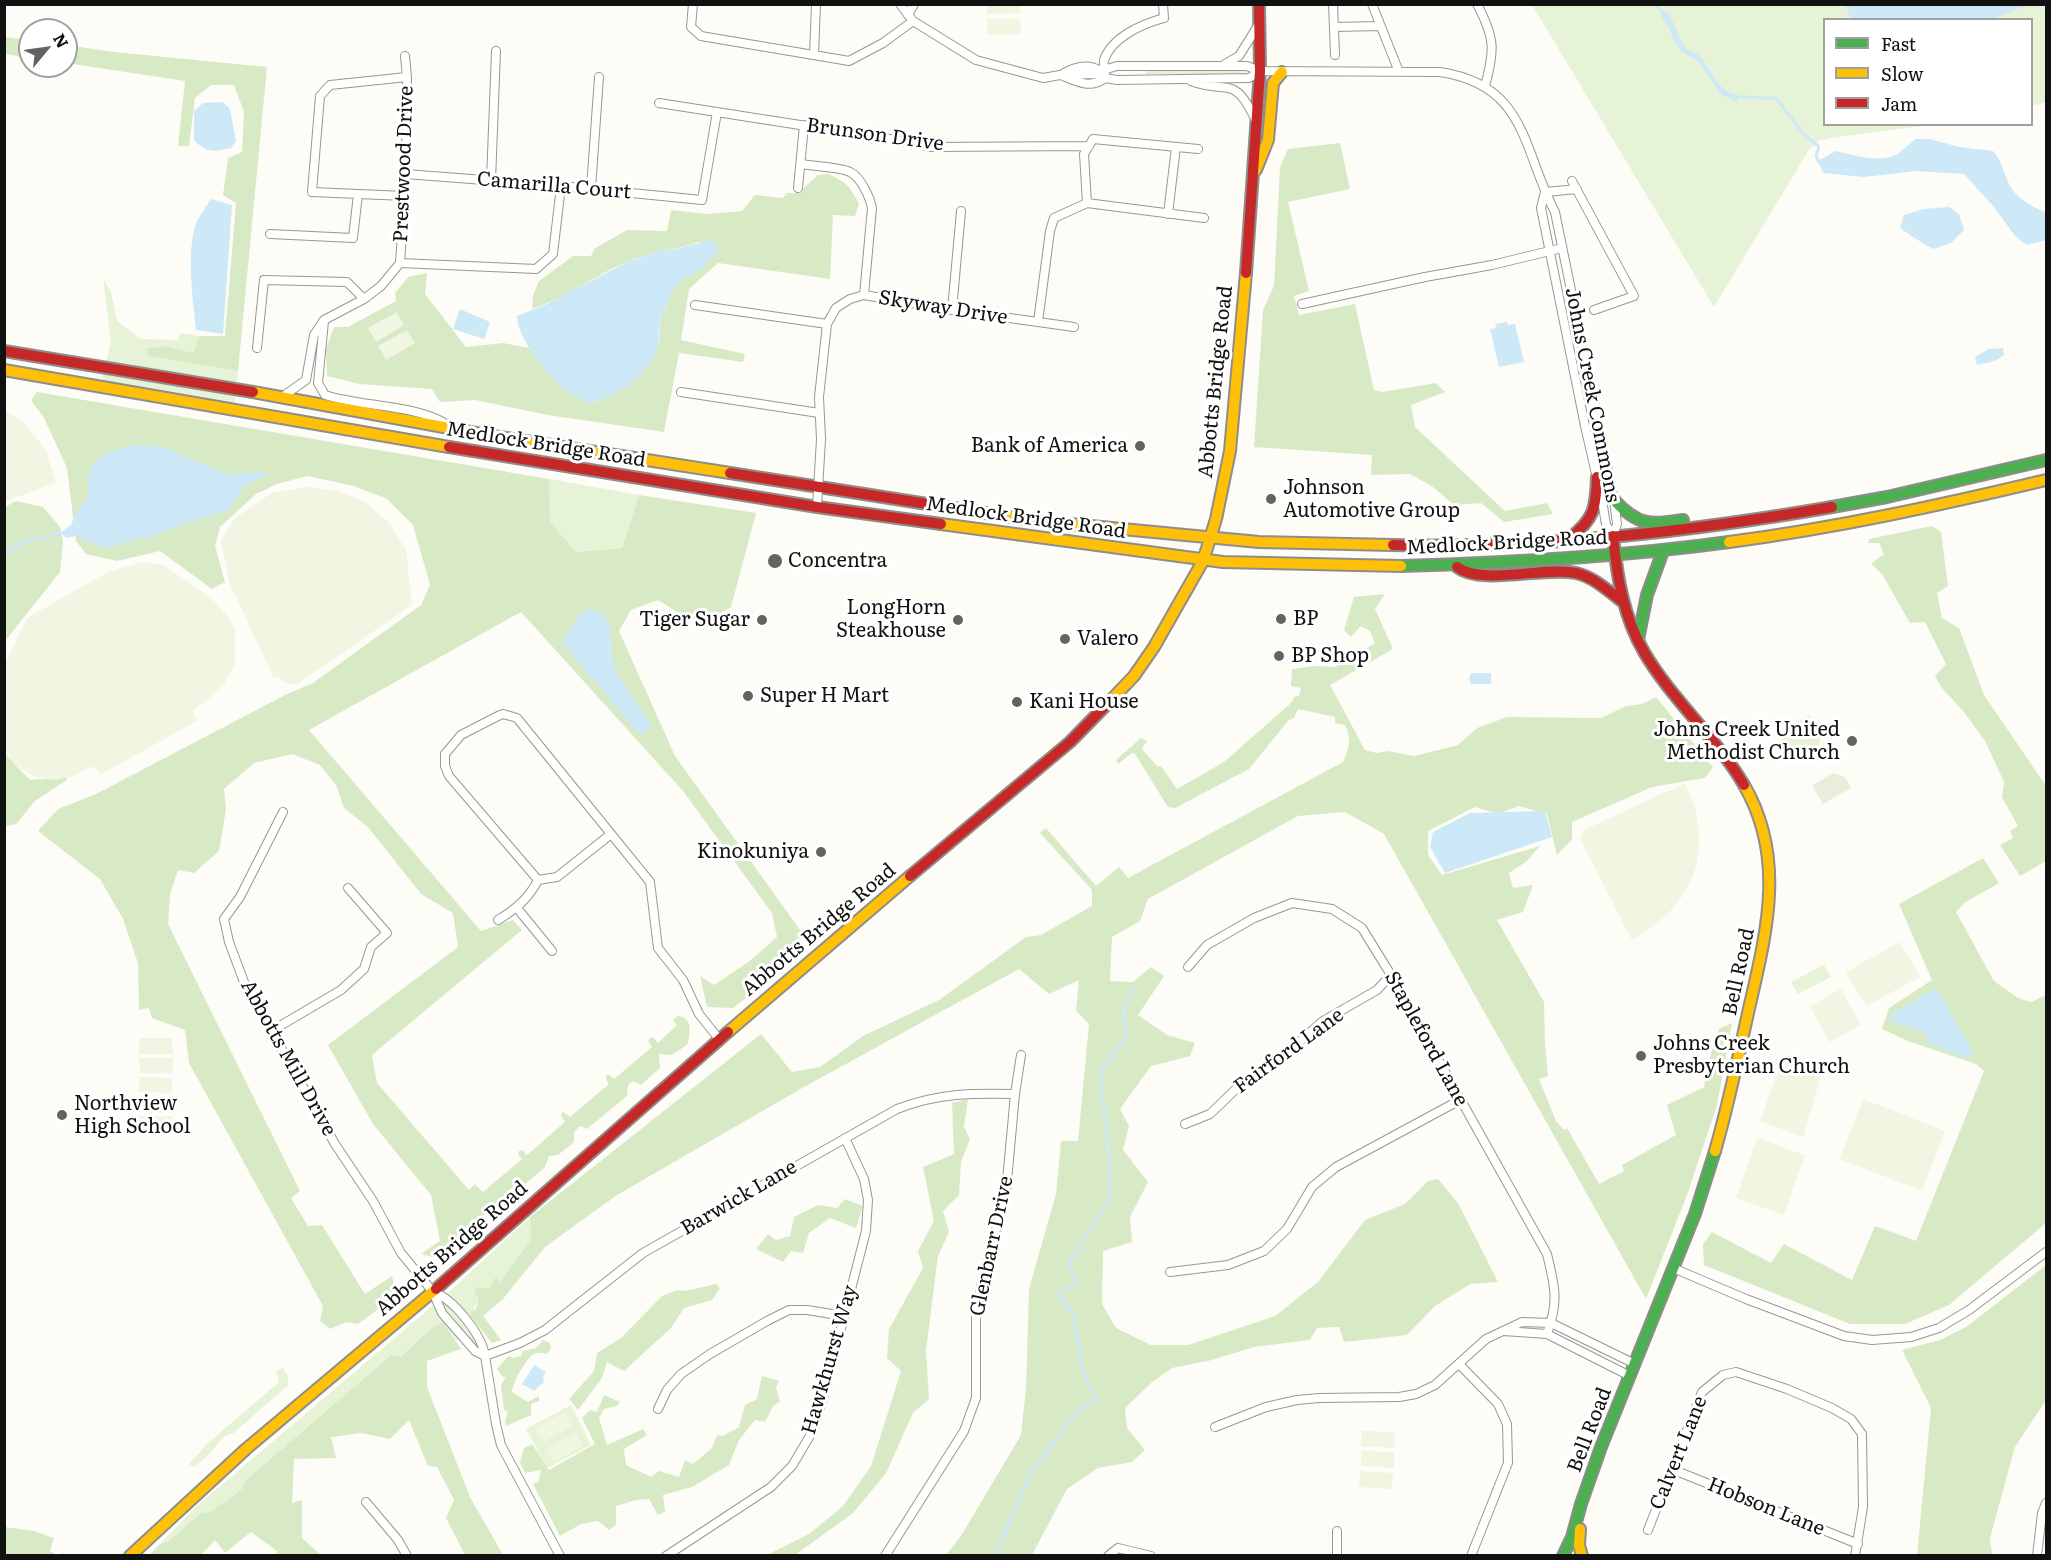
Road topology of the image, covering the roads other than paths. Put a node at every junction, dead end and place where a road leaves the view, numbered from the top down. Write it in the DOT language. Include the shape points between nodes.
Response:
graph roads {
  1 [pos="693,4"];
  2 [pos="816,4"];
  3 [pos="900,4"];
  4 [pos="914,4"];
  5 [pos="1163,4"];
  6 [pos="1259,4"];
  7 [pos="1333,4"];
  8 [pos="1372,4"];
  9 [pos="1477,4"];
  10 [pos="910,18"];
  11 [pos="1259,23"];
  12 [pos="1380,26"];
  13 [pos="1334,27"];
  14 [pos="496,51"];
  15 [pos="814,55"];
  16 [pos="1335,55"];
  17 [pos="405,56"];
  18 [pos="1140,66"];
  19 [pos="1217,66"];
  20 [pos="1102,70"];
  21 [pos="1260,71"];
  22 [pos="1282,72"];
  23 [pos="1399,72"];
  24 [pos="1060,75"];
  25 [pos="599,76"];
  26 [pos="407,77"];
  27 [pos="1105,78"];
  28 [pos="1186,79"];
  29 [pos="1140,80"];
  30 [pos="1485,86"];
  31 [pos="658,103"];
  32 [pos="717,112"];
  33 [pos="1257,123"];
  34 [pos="804,125"];
  35 [pos="1089,146"];
  36 [pos="1176,147"];
  37 [pos="1198,148"];
  38 [pos="801,164"];
  39 [pos="406,174"];
  40 [pos="1253,176"];
  41 [pos="491,180"];
  42 [pos="1572,181"];
  43 [pos="561,186"];
  44 [pos="591,188"];
  45 [pos="798,188"];
  46 [pos="1577,189"];
  47 [pos="1545,192"];
  48 [pos="358,194"];
  49 [pos="405,196"];
  50 [pos="1087,203"];
  51 [pos="961,211"];
  52 [pos="1168,214"];
  53 [pos="1204,218"];
  54 [pos="270,234"];
  55 [pos="1562,248"];
  56 [pos="1550,252"];
  57 [pos="400,263"];
  58 [pos="1571,290"];
  59 [pos="1558,293"];
  60 [pos="864,295"];
  61 [pos="364,299"];
  62 [pos="695,304"];
  63 [pos="1302,304"];
  64 [pos="952,310"];
  65 [pos="1594,310"];
  66 [pos="324,320"];
  67 [pos="1038,322"];
  68 [pos="826,324"];
  69 [pos="1074,327"];
  70 [pos="1581,340"];
  71 [pos="1568,343"];
  72 [pos="257,348"];
  73 [pos="4,351"];
  74 [pos="4,370"];
  75 [pos="681,392"];
  76 [pos="282,397"];
  77 [pos="819,413"];
  78 [pos="456,429"];
  79 [pos="2046,460"];
  80 [pos="1597,477"];
  81 [pos="2046,480"];
  82 [pos="818,486"];
  83 [pos="1614,500"];
  84 [pos="817,507"];
  85 [pos="1789,514"];
  86 [pos="1613,536"];
  87 [pos="1211,539"];
  88 [pos="1568,539"];
  89 [pos="1663,551"];
  90 [pos="1615,556"];
  91 [pos="1203,561"];
  92 [pos="1453,564"];
  93 [pos="1623,602"];
  94 [pos="1638,640"];
  95 [pos="282,812"];
  96 [pos="611,834"];
  97 [pos="538,880"];
  98 [pos="348,888"];
  99 [pos="517,908"];
  100 [pos="498,920"];
  101 [pos="552,951"];
  102 [pos="1188,967"];
  103 [pos="1391,975"];
  104 [pos="273,1030"];
  105 [pos="719,1039"];
  106 [pos="1021,1055"];
  107 [pos="1015,1094"];
  108 [pos="1460,1100"];
  109 [pos="1185,1124"];
  110 [pos="845,1138"];
  111 [pos="2046,1252"];
  112 [pos="1673,1268"];
  113 [pos="1170,1272"];
  114 [pos="433,1292"];
  115 [pos="844,1316"];
  116 [pos="1551,1323"];
  117 [pos="1503,1331"];
  118 [pos="1547,1334"];
  119 [pos="1593,1344"];
  120 [pos="1587,1354"];
  121 [pos="485,1356"];
  122 [pos="1459,1364"];
  123 [pos="1635,1364"];
  124 [pos="1630,1376"];
  125 [pos="658,1409"];
  126 [pos="1215,1427"];
  127 [pos="1674,1470"];
  128 [pos="366,1502"];
  129 [pos="1581,1502"];
  130 [pos="2046,1503"];
  131 [pos="1648,1530"];
  132 [pos="1336,1531"];
  133 [pos="1858,1544"];
  134 [pos="130,1556"];
  135 [pos="407,1556"];
  136 [pos="560,1556"];
  137 [pos="666,1556"];
  138 [pos="885,1556"];
  139 [pos="1108,1556"];
  140 [pos="1151,1556"];
  141 [pos="1337,1556"];
  142 [pos="1471,1556"];
  143 [pos="1563,1556"];
  144 [pos="1582,1556"];
  145 [pos="1855,1556"];
  146 [pos="2037,1556"];
  1 -- 15 [label="street" via="691,27 701,36"];
  2 -- 15 [label="street"];
  3 -- 10 [label="street"];
  4 -- 10 [label="street"];
  5 -- 20 [label="street" via="1164,18 1126,35 1112,48"];
  6 -- 11 [label="main road, Abbotts Bridge Road"];
  7 -- 13 [label="street"];
  8 -- 12 [label="street"];
  9 -- 30 [label="street" via="1492,39"];
  10 -- 15 [label="street" via="884,43 849,61"];
  10 -- 24 [label="street" via="976,60 1043,78"];
  11 -- 19 [label="street, Abbotts Bridge Road" via="1239,56"];
  11 -- 21 [label="main road, Abbotts Bridge Road"];
  12 -- 13 [label="street"];
  12 -- 23 [label="street"];
  13 -- 16 [label="street"];
  14 -- 41 [label="street"];
  17 -- 26 [label="street, Prestwood Drive"];
  18 -- 19 [label="street"];
  18 -- 20 [label="street"];
  18 -- 29 [label="street"];
  19 -- 21 [label="street" via="1247,66"];
  20 -- 24 [label="street" via="1076,67"];
  20 -- 27 [label="street"];
  21 -- 22 [label="street, Johns Creek Commons"];
  21 -- 28 [label="street" via="1249,78"];
  21 -- 33 [label="main road, Abbotts Bridge Road"];
  22 -- 23 [label="street, Johns Creek Commons"];
  22 -- 40 [label="main road, Abbotts Bridge Road" via="1273,83 1268,140"];
  23 -- 30 [label="street, Johns Creek Commons" via="1457,74"];
  24 -- 27 [label="street" via="1081,84 1100,83"];
  25 -- 44 [label="street"];
  26 -- 39 [label="street, Prestwood Drive"];
  26 -- 48 [label="street" via="330,85 320,96 312,192"];
  27 -- 29 [label="street"];
  28 -- 29 [label="street"];
  28 -- 33 [label="street" via="1228,86 1240,93"];
  30 -- 47 [label="street, Johns Creek Commons" via="1520,124"];
  31 -- 32 [label="street, Brunson Drive"];
  32 -- 34 [label="street, Brunson Drive"];
  32 -- 44 [label="street, Camarilla Court" via="702,200"];
  33 -- 40 [label="main road, Abbotts Bridge Road"];
  34 -- 35 [label="street, Brunson Drive" via="930,147"];
  34 -- 38 [label="street"];
  35 -- 36 [label="street, Brunson Drive" via="1093,139"];
  35 -- 50 [label="street" via="1084,154"];
  36 -- 37 [label="street, Brunson Drive"];
  36 -- 52 [label="street"];
  38 -- 45 [label="street"];
  38 -- 60 [label="street" via="850,172 871,200"];
  39 -- 41 [label="street, Camarilla Court"];
  39 -- 49 [label="street, Prestwood Drive"];
  40 -- 87 [label="main road, Abbotts Bridge Road" via="1230,451"];
  41 -- 43 [label="street, Camarilla Court"];
  42 -- 46 [label="street"];
  43 -- 44 [label="street, Camarilla Court"];
  43 -- 57 [label="street" via="553,254 536,269"];
  46 -- 47 [label="street"];
  46 -- 65 [label="street" via="1634,296"];
  47 -- 55 [label="street, Johns Creek Commons" via="1555,212"];
  47 -- 56 [label="street, Johns Creek Commons" via="1541,208"];
  48 -- 49 [label="street"];
  48 -- 54 [label="street" via="353,238"];
  49 -- 57 [label="street, Prestwood Drive"];
  50 -- 52 [label="street"];
  50 -- 67 [label="street" via="1054,218"];
  51 -- 64 [label="street"];
  52 -- 53 [label="street"];
  55 -- 56 [label="street"];
  55 -- 58 [label="street, Johns Creek Commons"];
  56 -- 59 [label="street, Johns Creek Commons"];
  56 -- 63 [label="street"];
  57 -- 61 [label="street, Prestwood Drive"];
  58 -- 59 [label="street"];
  58 -- 70 [label="street, Johns Creek Commons"];
  59 -- 71 [label="street, Johns Creek Commons"];
  60 -- 64 [label="street, Skyway Drive"];
  60 -- 68 [label="street, Skyway Drive" via="836,308"];
  61 -- 66 [label="street, Prestwood Drive"];
  61 -- 72 [label="street" via="347,282 264,280"];
  62 -- 68 [label="street"];
  64 -- 67 [label="street, Skyway Drive"];
  66 -- 76 [label="street" via="314,335 306,380"];
  66 -- 78 [label="street, Medlock Bridge Road" via="318,383 325,395 422,414"];
  67 -- 69 [label="street, Skyway Drive"];
  68 -- 77 [label="street"];
  70 -- 71 [label="street"];
  70 -- 83 [label="street, Johns Creek Commons"];
  71 -- 80 [label="street, Johns Creek Commons"];
  73 -- 76 [label="main road, Medlock Bridge Road"];
  74 -- 84 [label="main road, Medlock Bridge Road"];
  75 -- 77 [label="street"];
  76 -- 78 [label="main road, Medlock Bridge Road"];
  77 -- 82 [label="street"];
  78 -- 82 [label="main road, Medlock Bridge Road"];
  79 -- 85 [label="main road, Medlock Bridge Road" via="1887,497"];
  80 -- 86 [label="street, Johns Creek Commons" via="1606,525"];
  80 -- 88 [label="main road" via="1596,510 1587,524"];
  81 -- 89 [label="main road, Medlock Bridge Road" via="1942,505 1781,535"];
  82 -- 84 [label="street"];
  82 -- 87 [label="main road, Medlock Bridge Road" via="1038,521"];
  83 -- 85 [label="main road" via="1634,520 1649,525 1764,510"];
  83 -- 86 [label="street, Johns Creek Commons" via="1617,524"];
  84 -- 91 [label="main road, Medlock Bridge Road"];
  85 -- 86 [label="main road, Medlock Bridge Road"];
  86 -- 88 [label="main road, Medlock Bridge Road"];
  86 -- 90 [label="main road, Bell Road"];
  87 -- 88 [label="main road, Medlock Bridge Road" via="1416,546"];
  87 -- 91 [label="main road, Abbotts Bridge Road"];
  89 -- 90 [label="main road, Medlock Bridge Road"];
  89 -- 94 [label="main road" via="1642,606"];
  90 -- 92 [label="main road, Medlock Bridge Road"];
  90 -- 93 [label="main road, Bell Road"];
  91 -- 92 [label="main road, Medlock Bridge Road" via="1386,567"];
  91 -- 105 [label="main road, Abbotts Bridge Road" via="1134,676 1070,742"];
  92 -- 93 [label="main road" via="1478,575 1574,572 1590,578"];
  93 -- 94 [label="main road, Bell Road"];
  94 -- 112 [label="main road, Bell Road" via="1661,677 1727,757 1746,787 1761,821 1771,879 1761,955 1726,1114 1704,1189"];
  95 -- 104 [label="street, Abbotts Mill Drive" via="240,897 224,919 244,982"];
  96 -- 97 [label="street" via="557,878"];
  96 -- 97 [label="street" via="517,718 503,714 461,735 445,754 449,776"];
  96 -- 105 [label="street" via="650,882 658,948"];
  97 -- 99 [label="street"];
  98 -- 104 [label="street" via="387,933 371,947 364,969 342,990"];
  99 -- 100 [label="street"];
  99 -- 101 [label="street"];
  102 -- 103 [label="street, Stapleford Lane" via="1207,945 1254,918 1292,903 1332,909 1362,928"];
  103 -- 108 [label="street, Stapleford Lane"];
  103 -- 109 [label="street, Fairford Lane" via="1377,990 1323,1021 1282,1057 1239,1086 1210,1114"];
  104 -- 114 [label="street, Abbotts Mill Drive" via="401,1253"];
  105 -- 114 [label="main road, Abbotts Bridge Road"];
  106 -- 107 [label="street, Glenbarr Drive"];
  107 -- 110 [label="street, Barwick Lane" via="972,1093 921,1100"];
  107 -- 138 [label="street, Glenbarr Drive" via="1006,1192 976,1318 976,1398 964,1431"];
  108 -- 113 [label="street" via="1336,1167 1312,1187 1287,1228 1264,1251 1228,1265"];
  108 -- 116 [label="street, Stapleford Lane" via="1546,1254 1555,1287"];
  110 -- 115 [label="street, Hawkhurst Way" via="864,1179 868,1200 866,1231"];
  110 -- 121 [label="street, Barwick Lane" via="643,1252 545,1330"];
  111 -- 112 [label="street" via="1969,1311 1939,1328 1911,1337 1872,1340 1844,1336"];
  112 -- 123 [label="main road, Bell Road"];
  114 -- 121 [label="street" via="442,1312 475,1351"];
  114 -- 121 [label="street" via="441,1294 465,1319 483,1345"];
  114 -- 134 [label="main road, Abbotts Bridge Road" via="246,1449"];
  115 -- 125 [label="street" via="789,1310 681,1374"];
  115 -- 137 [label="street, Hawkhurst Way" via="814,1430 792,1466 765,1492"];
  116 -- 117 [label="street" via="1522,1322"];
  116 -- 118 [label="street, Stapleford Lane"];
  116 -- 119 [label="street"];
  117 -- 118 [label="street"];
  117 -- 122 [label="street" via="1485,1339"];
  118 -- 120 [label="street"];
  119 -- 120 [label="street"];
  119 -- 123 [label="street"];
  120 -- 124 [label="street"];
  121 -- 136 [label="street" via="501,1445"];
  122 -- 126 [label="street" via="1435,1385 1416,1394 1298,1400 1266,1407"];
  122 -- 142 [label="street" via="1498,1404 1507,1424 1508,1463"];
  123 -- 124 [label="main road, Bell Road"];
  124 -- 129 [label="main road, Bell Road"];
  127 -- 131 [label="street, Calvert Lane"];
  127 -- 133 [label="street, Hobson Lane"];
  127 -- 133 [label="street, Calvert Lane" via="1702,1392 1712,1382 1736,1372 1787,1389 1851,1419 1862,1434 1863,1507"];
  128 -- 135 [label="street"];
  129 -- 143 [label="main road, Bell Road"];
  129 -- 144 [label="main road, Bell Road"];
  130 -- 146 [label="street"];
  132 -- 141 [label="street"];
  133 -- 145 [label="street, Calvert Lane"];
  139 -- 140 [label="street" via="1118,1548"];
}
